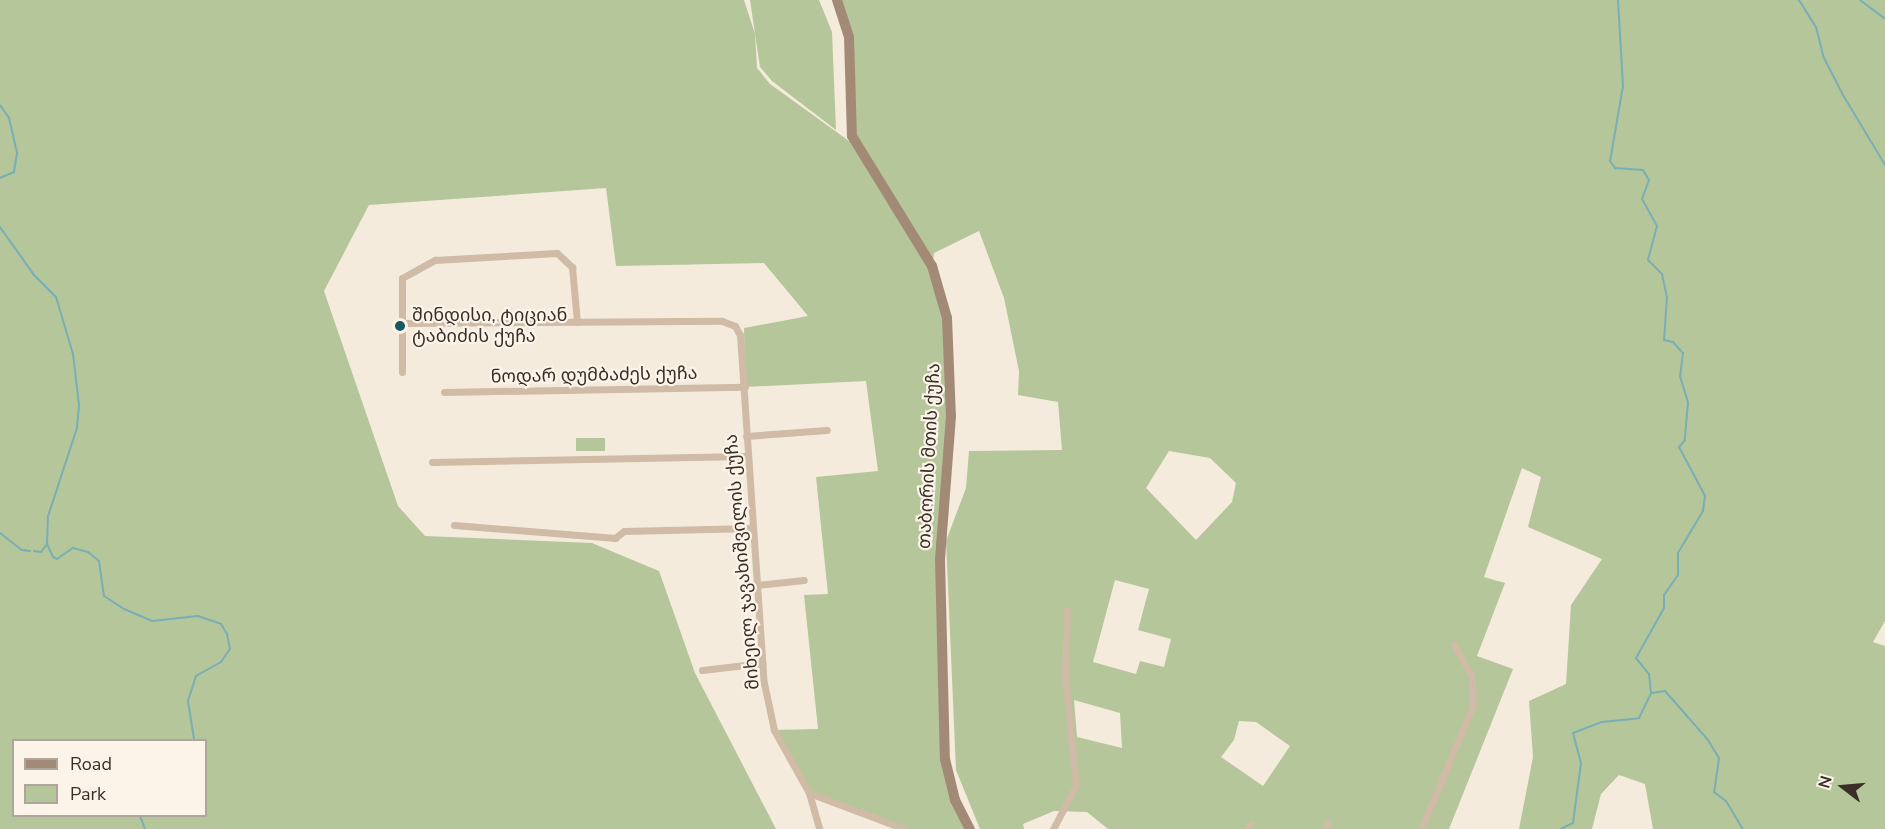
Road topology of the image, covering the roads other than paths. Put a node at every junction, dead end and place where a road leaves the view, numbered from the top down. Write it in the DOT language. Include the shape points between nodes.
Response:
graph roads {
  1 [pos="837,0"];
  2 [pos="577,322"];
  3 [pos="403,323"];
  4 [pos="402,372"];
  5 [pos="745,387"];
  6 [pos="444,393"];
  7 [pos="827,430"];
  8 [pos="746,436"];
  9 [pos="747,456"];
  10 [pos="432,462"];
  11 [pos="454,525"];
  12 [pos="752,528"];
  13 [pos="804,580"];
  14 [pos="757,585"];
  15 [pos="1068,610"];
  16 [pos="1454,645"];
  17 [pos="763,663"];
  18 [pos="702,670"];
  19 [pos="809,793"];
  20 [pos="819,829"];
  21 [pos="905,829"];
  22 [pos="970,829"];
  23 [pos="1053,829"];
  24 [pos="1421,829"];
  1 -- 22 [label="main road, თაბორის მთის ქუჩა" via="849,37 851,121 856,146 932,266 947,318 951,416 940,559 945,759 955,800"];
  2 -- 3 [label="street"];
  2 -- 3 [label="street" via="572,267 552,252 440,258 408,272 402,278"];
  2 -- 5 [label="street, მიხეილ ჯავახიშვილის ქუჩა" via="722,321 735,326 740,335"];
  3 -- 4 [label="street"];
  5 -- 6 [label="street, ნოდარ დუმბაძეს ქუჩა"];
  5 -- 8 [label="street, მიხეილ ჯავახიშვილის ქუჩა"];
  7 -- 8 [label="street"];
  8 -- 9 [label="street, მიხეილ ჯავახიშვილის ქუჩა"];
  9 -- 10 [label="street"];
  9 -- 12 [label="street, მიხეილ ჯავახიშვილის ქუჩა"];
  11 -- 12 [label="street" via="615,538 624,531"];
  12 -- 14 [label="street, მიხეილ ჯავახიშვილის ქუჩა"];
  13 -- 14 [label="street"];
  14 -- 17 [label="street, მიხეილ ჯავახიშვილის ქუჩა"];
  15 -- 23 [label="street" via="1065,677 1076,785"];
  16 -- 24 [label="street" via="1472,677 1473,705"];
  17 -- 18 [label="street"];
  17 -- 19 [label="street, მიხეილ ჯავახიშვილის ქუჩა" via="774,730"];
  19 -- 20 [label="street, მიხეილ ჯავახიშვილის ქუჩა"];
  19 -- 21 [label="street"];
}
